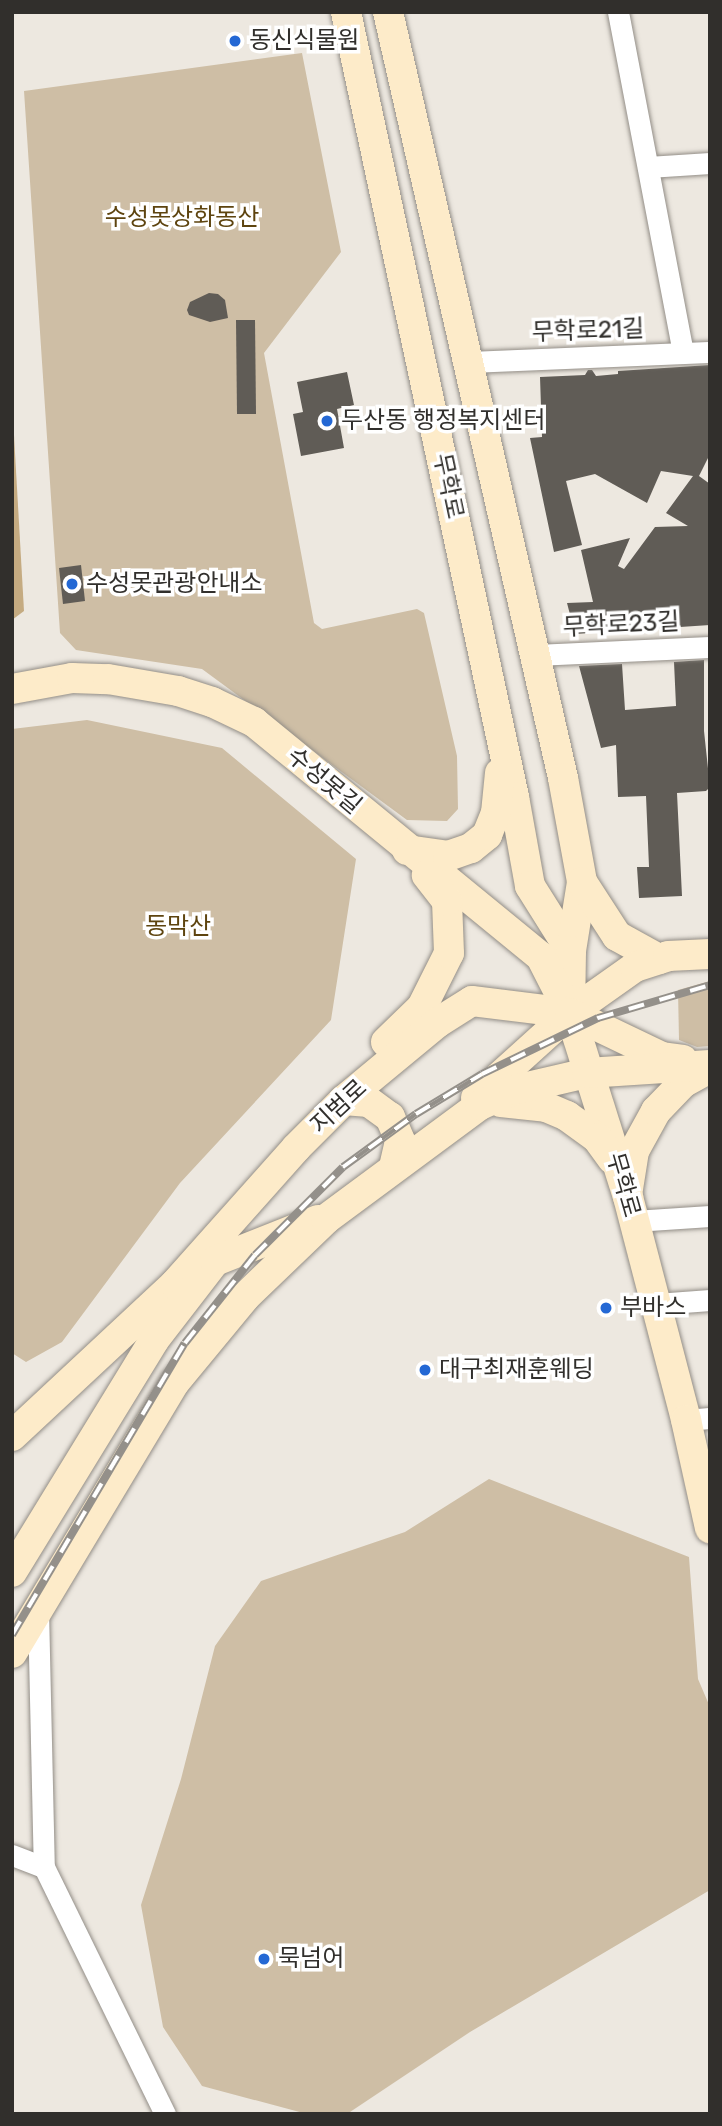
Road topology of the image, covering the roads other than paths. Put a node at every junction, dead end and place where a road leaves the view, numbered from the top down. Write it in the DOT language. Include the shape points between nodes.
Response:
graph roads {
  1 [pos="346,12"];
  2 [pos="388,12"];
  3 [pos="618,12"];
  4 [pos="710,163"];
  5 [pos="648,167"];
  6 [pos="710,352"];
  7 [pos="683,353"];
  8 [pos="468,362"];
  9 [pos="710,646"];
  10 [pos="534,655"];
  11 [pos="12,689"];
  12 [pos="503,742"];
  13 [pos="407,850"];
  14 [pos="582,882"];
  15 [pos="571,951"];
  16 [pos="710,954"];
  17 [pos="659,959"];
  18 [pos="570,1013"];
  19 [pos="710,1066"];
  20 [pos="587,1073"];
  21 [pos="344,1100"];
  22 [pos="480,1105"];
  23 [pos="425,1144"];
  24 [pos="296,1148"];
  25 [pos="394,1166"];
  26 [pos="618,1168"];
  27 [pos="631,1209"];
  28 [pos="335,1213"];
  29 [pos="710,1216"];
  30 [pos="710,1300"];
  31 [pos="656,1304"];
  32 [pos="698,1419"];
  33 [pos="12,1436"];
  34 [pos="710,1528"];
  35 [pos="12,1572"];
  36 [pos="38,1610"];
  37 [pos="12,1653"];
  38 [pos="12,1855"];
  39 [pos="44,1867"];
  40 [pos="165,2114"];
  1 -- 12 [label="main road, 무학로"];
  2 -- 8 [label="main road, 무학로"];
  3 -- 5 [label="street"];
  4 -- 5 [label="street"];
  5 -- 7 [label="street"];
  6 -- 7 [label="street, 무학로21길"];
  7 -- 8 [label="street, 무학로21길"];
  8 -- 10 [label="main road, 무학로"];
  9 -- 10 [label="street, 무학로23길"];
  10 -- 14 [label="main road, 무학로"];
  11 -- 13 [label="main road, 수성못길" via="72,678 107,679 212,702 254,722"];
  12 -- 13 [label="main road" via="496,813 487,835 471,848 448,856"];
  12 -- 15 [label="main road, 무학로" via="530,886"];
  13 -- 18 [label="main road, 수성못길" via="541,957"];
  13 -- 24 [label="main road" via="447,901 449,953 422,1007 354,1073"];
  14 -- 15 [label="main road, 무학로"];
  14 -- 17 [label="main road" via="617,936"];
  15 -- 18 [label="main road, 무학로"];
  16 -- 17 [label="main road"];
  17 -- 18 [label="main road" via="635,967"];
  18 -- 19 [label="main road, 지범로" via="662,1058"];
  18 -- 20 [label="main road, 무학로"];
  18 -- 21 [label="main road, 지범로" via="472,1001 437,1023"];
  18 -- 23 [label="main road"];
  19 -- 20 [label="main road"];
  19 -- 27 [label="main road" via="683,1083 656,1111 635,1152"];
  20 -- 22 [label="main road" via="514,1090"];
  20 -- 26 [label="main road, 무학로"];
  21 -- 24 [label="main road, 지범로"];
  21 -- 25 [label="main road" via="369,1102 390,1117 400,1141"];
  22 -- 23 [label="main road"];
  22 -- 26 [label="main road" via="524,1103 567,1116 597,1138"];
  23 -- 25 [label="main road"];
  24 -- 33 [label="main road, 지범로" via="175,1284"];
  25 -- 28 [label="main road"];
  26 -- 27 [label="main road, 무학로"];
  27 -- 29 [label="street"];
  27 -- 31 [label="main road, 무학로"];
  28 -- 35 [label="main road" via="215,1261 154,1340"];
  28 -- 36 [label="main road" via="245,1297 175,1382"];
  30 -- 31 [label="street"];
  31 -- 32 [label="main road, 무학로"];
  32 -- 34 [label="main road, 무학로"];
  36 -- 37 [label="main road"];
  36 -- 39 [label="street"];
  38 -- 39 [label="street"];
  39 -- 40 [label="street"];
}
